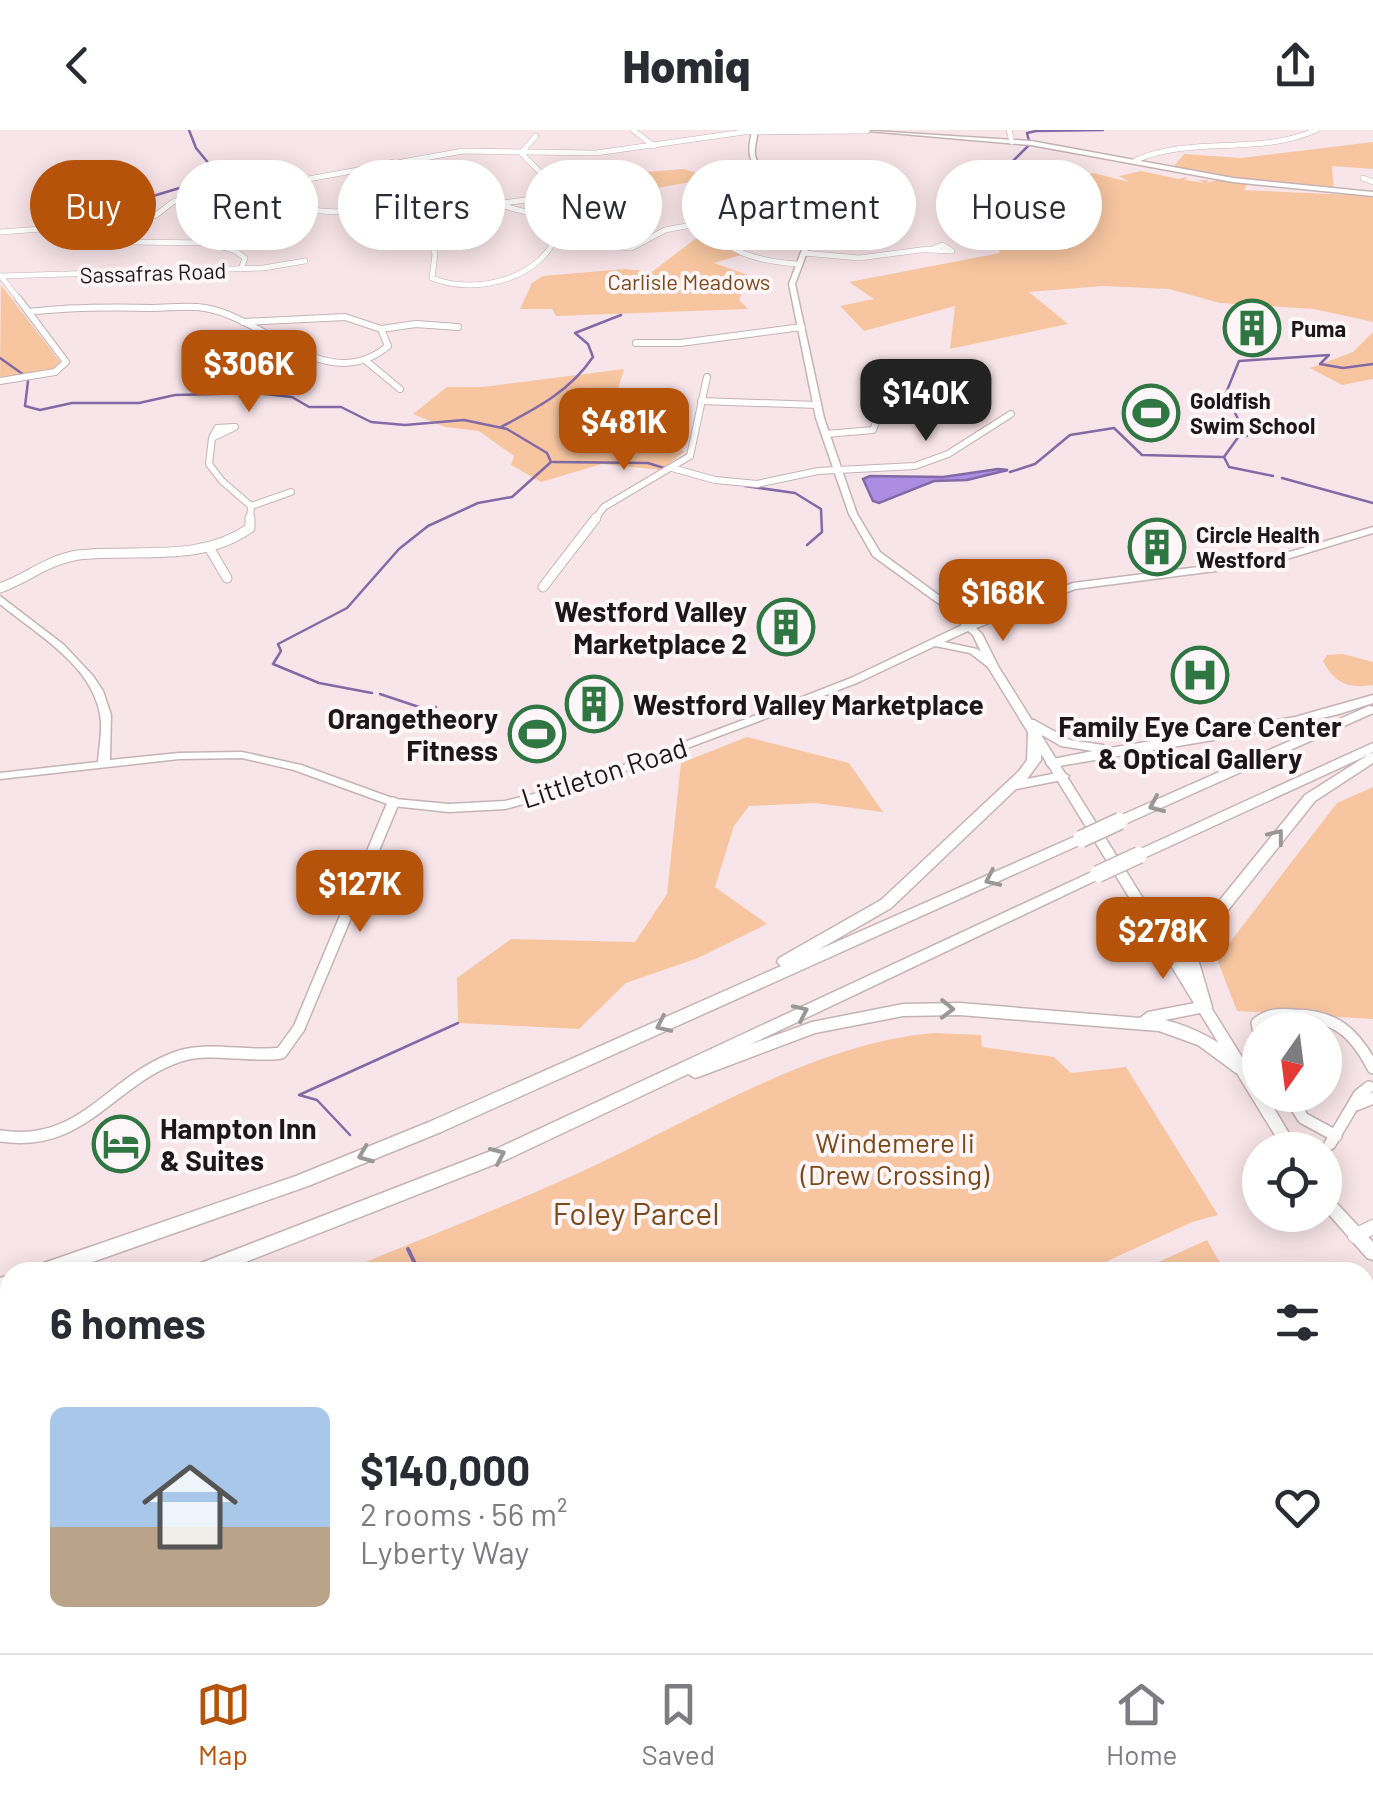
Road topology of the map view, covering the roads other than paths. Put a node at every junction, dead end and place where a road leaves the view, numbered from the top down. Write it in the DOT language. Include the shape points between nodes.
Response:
graph roads {
  1 [pos="633,130"];
  2 [pos="864,130"];
  3 [pos="1009,130"];
  4 [pos="1316,130"];
  5 [pos="755,131"];
  6 [pos="968,134"];
  7 [pos="536,136"];
  8 [pos="1012,142"];
  9 [pos="1164,142"];
  10 [pos="1156,144"];
  11 [pos="654,146"];
  12 [pos="522,154"];
  13 [pos="405,160"];
  14 [pos="528,160"];
  15 [pos="1136,160"];
  16 [pos="1362,178"];
  17 [pos="1373,182"];
  18 [pos="1373,194"];
  19 [pos="496,204"];
  20 [pos="30,230"];
  21 [pos="0,232"];
  22 [pos="156,242"];
  23 [pos="928,249"];
  24 [pos="734,250"];
  25 [pos="804,253"];
  26 [pos="306,262"];
  27 [pos="798,264"];
  28 [pos="241,269"];
  29 [pos="0,276"];
  30 [pos="29,312"];
  31 [pos="243,322"];
  32 [pos="458,326"];
  33 [pos="802,327"];
  34 [pos="380,329"];
  35 [pos="636,344"];
  36 [pos="365,360"];
  37 [pos="707,377"];
  38 [pos="0,381"];
  39 [pos="912,382"];
  40 [pos="400,389"];
  41 [pos="702,401"];
  42 [pos="818,405"];
  43 [pos="1012,414"];
  44 [pos="862,419"];
  45 [pos="863,432"];
  46 [pos="826,434"];
  47 [pos="209,439"];
  48 [pos="672,468"];
  49 [pos="838,469"];
  50 [pos="291,492"];
  51 [pos="251,506"];
  52 [pos="1373,530"];
  53 [pos="210,549"];
  54 [pos="227,578"];
  55 [pos="542,587"];
  56 [pos="0,588"];
  57 [pos="0,599"];
  58 [pos="970,626"];
  59 [pos="936,644"];
  60 [pos="993,666"];
  61 [pos="845,682"];
  62 [pos="1373,699"];
  63 [pos="1373,708"];
  64 [pos="1032,728"];
  65 [pos="1132,746"];
  66 [pos="1373,747"];
  67 [pos="1373,757"];
  68 [pos="104,764"];
  69 [pos="1058,770"];
  70 [pos="0,776"];
  71 [pos="1010,788"];
  72 [pos="394,802"];
  73 [pos="1216,912"];
  74 [pos="1158,933"];
  75 [pos="720,1000"];
  76 [pos="1204,1007"];
  77 [pos="1134,1020"];
  78 [pos="1342,1023"];
  79 [pos="1373,1068"];
  80 [pos="1242,1069"];
  81 [pos="1372,1091"];
  82 [pos="1300,1112"];
  83 [pos="586,1113"];
  84 [pos="0,1136"];
  85 [pos="1342,1220"];
  86 [pos="1373,1227"];
  87 [pos="1355,1236"];
  88 [pos="1373,1253"];
  89 [pos="70,1262"];
  90 [pos="226,1262"];
  1 -- 11 [label="street"];
  2 -- 5 [label="street"];
  2 -- 6 [label="main road"];
  3 -- 8 [label="street"];
  4 -- 9 [label="street" via="1281,143"];
  5 -- 11 [label="street"];
  5 -- 25 [label="main road" via="757,166 815,224"];
  6 -- 8 [label="main road"];
  7 -- 12 [label="street"];
  8 -- 15 [label="main road"];
  10 -- 15 [label="street"];
  11 -- 12 [label="street"];
  12 -- 13 [label="street" via="469,150"];
  12 -- 14 [label="street"];
  15 -- 18 [label="main road" via="1247,182"];
  16 -- 17 [label="street"];
  19 -- 19 [label="street" via="552,220 560,228 557,240 492,284 432,278 431,233"];
  20 -- 21 [label="street"];
  22 -- 28 [label="street" via="234,251 245,258"];
  23 -- 25 [label="street" via="860,258"];
  24 -- 27 [label="street"];
  25 -- 27 [label="main road"];
  26 -- 28 [label="street, Sassafras Road"];
  27 -- 33 [label="main road" via="792,284"];
  28 -- 29 [label="street, Sassafras Road"];
  29 -- 30 [label="street"];
  30 -- 31 [label="street" via="189,306"];
  30 -- 38 [label="street" via="66,364"];
  31 -- 34 [label="street" via="342,317"];
  31 -- 36 [label="street" via="324,361"];
  32 -- 34 [label="street"];
  33 -- 35 [label="street" via="762,328 708,342"];
  33 -- 42 [label="main road"];
  34 -- 36 [label="street" via="388,348"];
  36 -- 40 [label="street"];
  37 -- 41 [label="street"];
  39 -- 45 [label="street" via="883,405 874,428"];
  41 -- 42 [label="street"];
  41 -- 48 [label="street" via="695,446"];
  42 -- 46 [label="main road"];
  43 -- 49 [label="street" via="928,463"];
  44 -- 45 [label="street"];
  45 -- 46 [label="street"];
  46 -- 49 [label="main road"];
  47 -- 51 [label="street" via="204,449 212,471"];
  48 -- 49 [label="street" via="757,484"];
  48 -- 55 [label="street" via="599,512"];
  49 -- 58 [label="main road" via="860,532 874,551"];
  50 -- 51 [label="street"];
  51 -- 53 [label="street" via="250,528"];
  52 -- 58 [label="main road, Littleton Road" via="1270,562 1074,586"];
  53 -- 54 [label="street"];
  53 -- 56 [label="street" via="60,558"];
  57 -- 68 [label="main road" via="95,686 106,720"];
  58 -- 59 [label="main road, Littleton Road"];
  58 -- 60 [label="main road"];
  58 -- 61 [label="main road, Littleton Road"];
  59 -- 60 [label="main road" via="973,651"];
  59 -- 61 [label="main road, Littleton Road"];
  60 -- 64 [label="main road"];
  61 -- 72 [label="main road, Littleton Road" via="532,800 460,808"];
  62 -- 65 [label="highway" via="1292,722"];
  63 -- 75 [label="highway, one-way, bridge"];
  64 -- 65 [label="highway" via="1078,746"];
  64 -- 69 [label="main road"];
  64 -- 71 [label="highway" via="1034,760"];
  65 -- 69 [label="highway"];
  83 -- 66 [label="highway, one-way, bridge"];
  73 -- 67 [label="highway, one-way" via="1310,798"];
  68 -- 70 [label="main road, Littleton Road"];
  68 -- 72 [label="main road, Littleton Road" via="256,757"];
  69 -- 71 [label="highway"];
  69 -- 74 [label="main road"];
  71 -- 75 [label="highway" via="886,904"];
  72 -- 84 [label="street" via="288,1046 274,1055 181,1056 57,1134"];
  73 -- 74 [label="highway"];
  73 -- 76 [label="highway" via="1190,960"];
  74 -- 76 [label="main road"];
  75 -- 89 [label="highway, one-way" via="352,1161"];
  76 -- 77 [label="highway"];
  76 -- 80 [label="main road"];
  77 -- 80 [label="highway" via="1188,1032"];
  83 -- 77 [label="highway, one-way" via="788,1036 883,1012 960,1009"];
  78 -- 79 [label="street"];
  81 -- 82 [label="street" via="1333,1140"];
  90 -- 83 [label="highway, one-way" via="502,1154"];
  85 -- 87 [label="main road"];
  86 -- 87 [label="street"];
  87 -- 88 [label="main road"];
}
